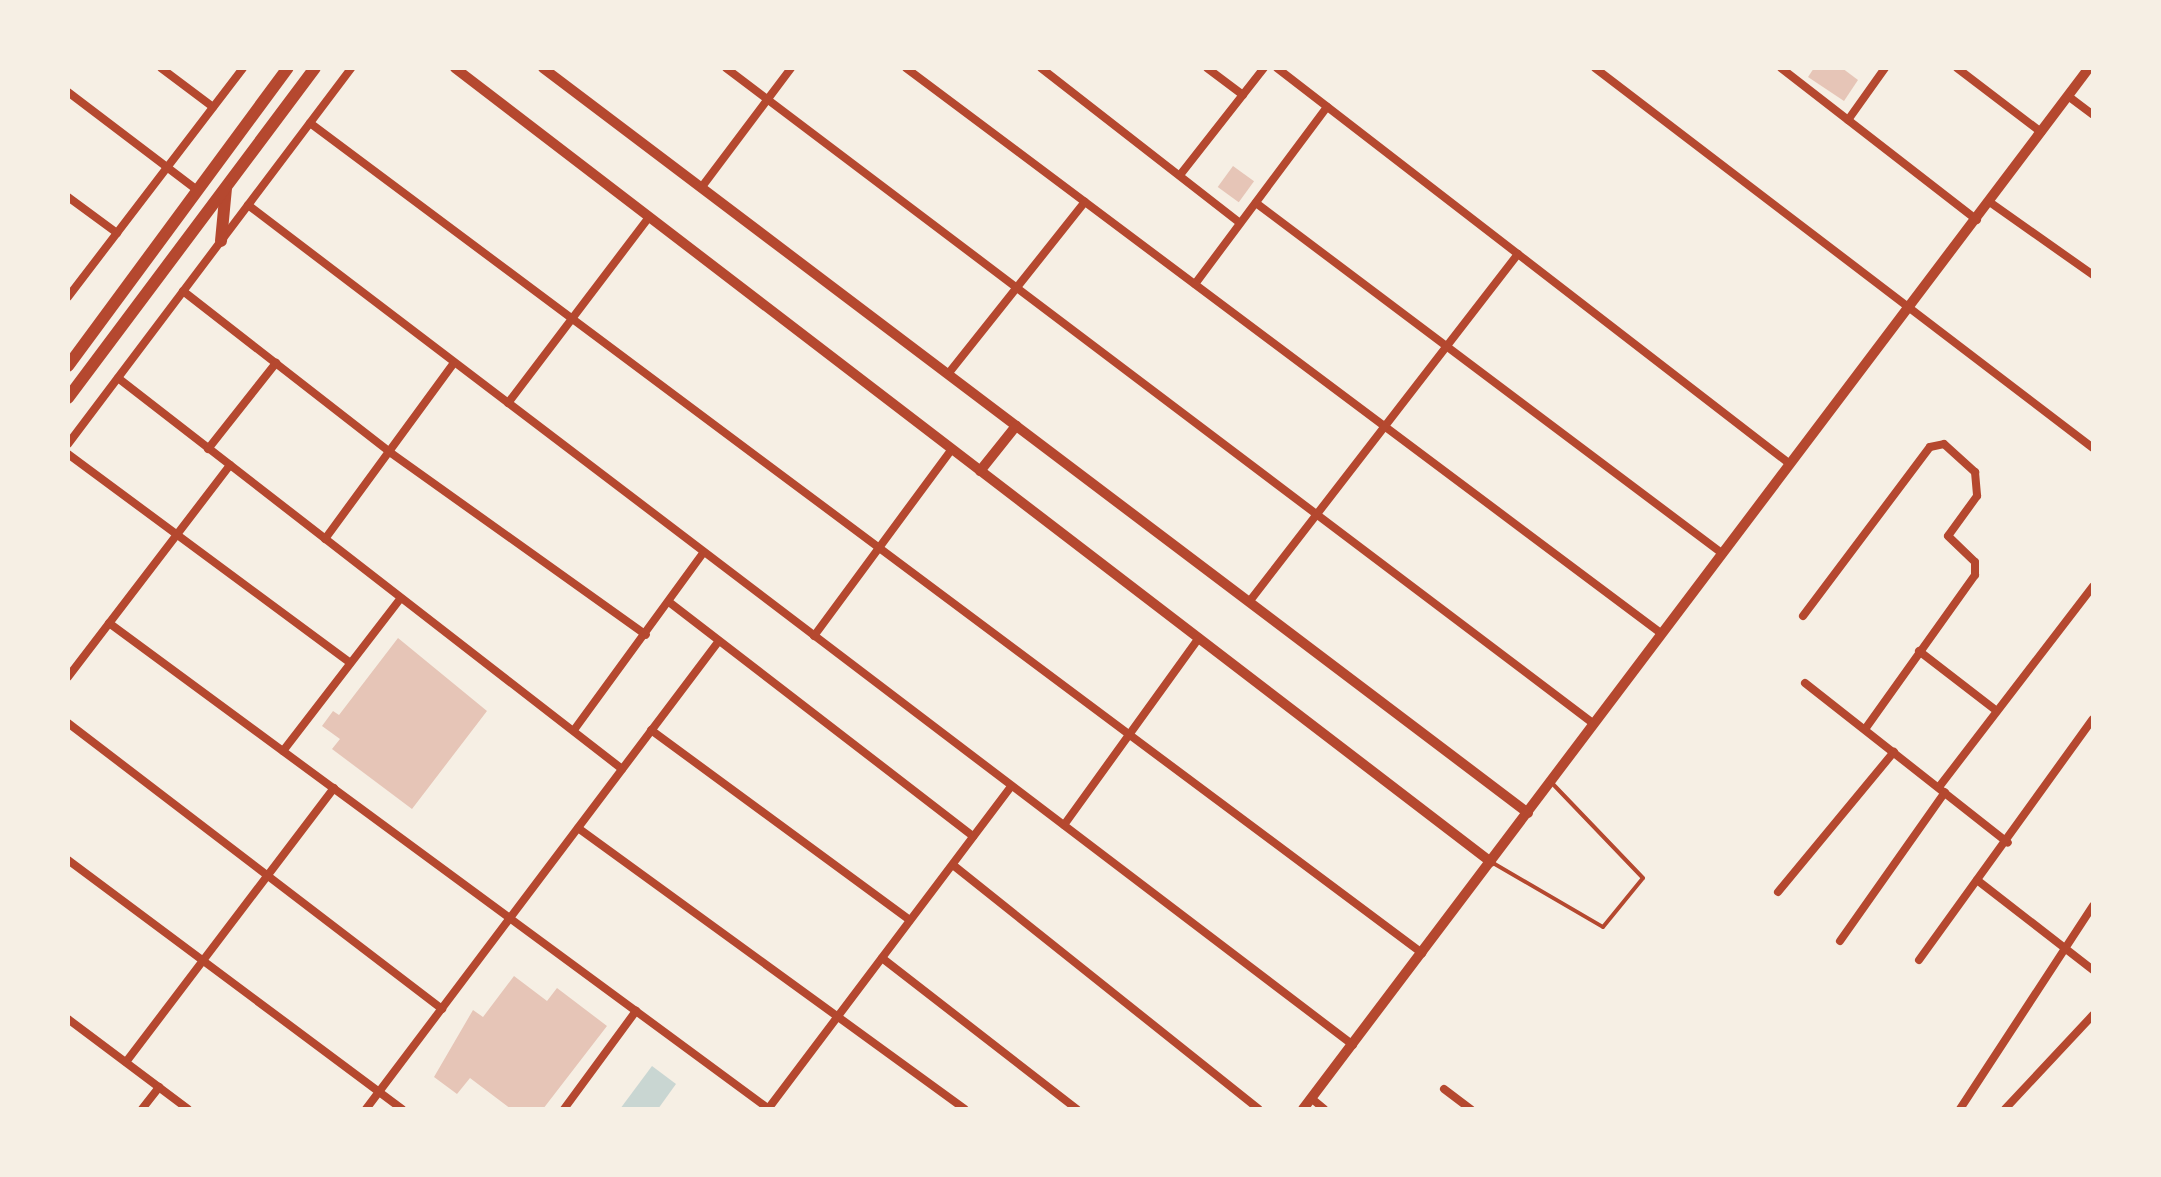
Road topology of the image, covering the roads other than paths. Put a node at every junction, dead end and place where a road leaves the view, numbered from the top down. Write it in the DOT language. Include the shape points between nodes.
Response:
graph roads {
  1 [pos="161,68"];
  2 [pos="243,68"];
  3 [pos="288,68"];
  4 [pos="315,68"];
  5 [pos="351,68"];
  6 [pos="455,68"];
  7 [pos="543,68"];
  8 [pos="726,68"];
  9 [pos="791,68"];
  10 [pos="906,68"];
  11 [pos="1041,68"];
  12 [pos="1207,68"];
  13 [pos="1264,68"];
  14 [pos="1277,68"];
  15 [pos="1595,68"];
  16 [pos="1781,68"];
  17 [pos="1885,68"];
  18 [pos="1957,68"];
  19 [pos="2089,68"];
  20 [pos="68,92"];
  21 [pos="1243,95"];
  22 [pos="2068,96"];
  23 [pos="767,99"];
  24 [pos="213,107"];
  25 [pos="1327,107"];
  26 [pos="2093,115"];
  27 [pos="1848,120"];
  28 [pos="310,123"];
  29 [pos="2041,132"];
  30 [pos="167,167"];
  31 [pos="1180,175"];
  32 [pos="226,185"];
  33 [pos="701,188"];
  34 [pos="197,190"];
  35 [pos="68,197"];
  36 [pos="1085,202"];
  37 [pos="1256,203"];
  38 [pos="1991,203"];
  39 [pos="248,205"];
  40 [pos="649,217"];
  41 [pos="1977,220"];
  42 [pos="1240,223"];
  43 [pos="117,233"];
  44 [pos="221,241"];
  45 [pos="1518,254"];
  46 [pos="2093,275"];
  47 [pos="1195,284"];
  48 [pos="1017,288"];
  49 [pos="183,291"];
  50 [pos="68,297"];
  51 [pos="1907,309"];
  52 [pos="571,319"];
  53 [pos="1446,346"];
  54 [pos="276,363"];
  55 [pos="454,363"];
  56 [pos="68,366"];
  57 [pos="948,374"];
  58 [pos="118,378"];
  59 [pos="68,398"];
  60 [pos="508,403"];
  61 [pos="1016,426"];
  62 [pos="1385,426"];
  63 [pos="68,444"];
  64 [pos="2093,448"];
  65 [pos="208,449"];
  66 [pos="952,449"];
  67 [pos="391,453"];
  68 [pos="68,454"];
  69 [pos="1790,464"];
  70 [pos="230,465"];
  71 [pos="980,471"];
  72 [pos="1317,514"];
  73 [pos="177,535"];
  74 [pos="325,539"];
  75 [pos="877,547"];
  76 [pos="704,552"];
  77 [pos="1723,554"];
  78 [pos="2093,586"];
  79 [pos="401,598"];
  80 [pos="669,602"];
  81 [pos="1249,602"];
  82 [pos="1803,616"];
  83 [pos="109,623"];
  84 [pos="1662,634"];
  85 [pos="646,635"];
  86 [pos="814,636"];
  87 [pos="1199,638"];
  88 [pos="718,642"];
  89 [pos="1919,651"];
  90 [pos="350,663"];
  91 [pos="68,677"];
  92 [pos="1805,683"];
  93 [pos="1997,711"];
  94 [pos="2093,719"];
  95 [pos="68,723"];
  96 [pos="1594,724"];
  97 [pos="1865,729"];
  98 [pos="574,730"];
  99 [pos="651,730"];
  100 [pos="1131,736"];
  101 [pos="283,751"];
  102 [pos="1894,752"];
  103 [pos="622,769"];
  104 [pos="1551,782"];
  105 [pos="1011,786"];
  106 [pos="334,788"];
  107 [pos="1942,790"];
  108 [pos="1528,813"];
  109 [pos="1064,825"];
  110 [pos="578,828"];
  111 [pos="973,836"];
  112 [pos="2008,843"];
  113 [pos="68,860"];
  114 [pos="1491,862"];
  115 [pos="953,865"];
  116 [pos="270,873"];
  117 [pos="1977,880"];
  118 [pos="1778,892"];
  119 [pos="2093,906"];
  120 [pos="510,918"];
  121 [pos="910,920"];
  122 [pos="1840,941"];
  123 [pos="2064,945"];
  124 [pos="1422,953"];
  125 [pos="882,958"];
  126 [pos="1919,960"];
  127 [pos="202,965"];
  128 [pos="2093,970"];
  129 [pos="442,1009"];
  130 [pos="636,1011"];
  131 [pos="840,1013"];
  132 [pos="2093,1015"];
  133 [pos="68,1019"];
  134 [pos="1353,1045"];
  135 [pos="126,1062"];
  136 [pos="159,1087"];
  137 [pos="1444,1089"];
  138 [pos="379,1092"];
  139 [pos="1311,1098"];
  140 [pos="142,1109"];
  141 [pos="188,1109"];
  142 [pos="366,1109"];
  143 [pos="402,1109"];
  144 [pos="564,1109"];
  145 [pos="769,1109"];
  146 [pos="965,1109"];
  147 [pos="1077,1109"];
  148 [pos="1259,1109"];
  149 [pos="1303,1109"];
  150 [pos="1324,1109"];
  151 [pos="1471,1109"];
  152 [pos="1960,1109"];
  153 [pos="2005,1109"];
  1 -- 24 [label="street"];
  2 -- 24 [label="street"];
  3 -- 34 [label="main road"];
  4 -- 32 [label="main road"];
  5 -- 28 [label="street"];
  6 -- 40 [label="street"];
  7 -- 33 [label="street"];
  8 -- 23 [label="street"];
  9 -- 23 [label="street"];
  10 -- 36 [label="street"];
  11 -- 31 [label="street"];
  12 -- 21 [label="street"];
  13 -- 21 [label="street"];
  14 -- 25 [label="street"];
  15 -- 51 [label="street"];
  16 -- 27 [label="street"];
  17 -- 27 [label="street"];
  18 -- 29 [label="street"];
  19 -- 22 [label="street"];
  20 -- 30 [label="street"];
  21 -- 31 [label="street"];
  22 -- 26 [label="street"];
  22 -- 29 [label="street"];
  23 -- 33 [label="street"];
  23 -- 48 [label="street"];
  24 -- 30 [label="street"];
  25 -- 37 [label="street"];
  25 -- 45 [label="street"];
  27 -- 41 [label="street"];
  28 -- 39 [label="street"];
  28 -- 52 [label="street"];
  29 -- 38 [label="street"];
  30 -- 34 [label="street"];
  30 -- 43 [label="street"];
  31 -- 42 [label="street"];
  32 -- 44 [label="main road"];
  32 -- 59 [label="main road"];
  33 -- 57 [label="street"];
  34 -- 56 [label="main road"];
  35 -- 43 [label="street"];
  36 -- 47 [label="street"];
  36 -- 48 [label="street"];
  37 -- 42 [label="street"];
  37 -- 53 [label="street"];
  38 -- 41 [label="street"];
  38 -- 46 [label="street"];
  39 -- 44 [label="street"];
  39 -- 55 [label="street"];
  40 -- 52 [label="street"];
  40 -- 66 [label="street"];
  41 -- 51 [label="street"];
  42 -- 47 [label="street"];
  43 -- 50 [label="street"];
  44 -- 49 [label="street"];
  45 -- 53 [label="street"];
  45 -- 69 [label="street"];
  47 -- 62 [label="street"];
  48 -- 57 [label="street"];
  48 -- 72 [label="street"];
  49 -- 54 [label="street"];
  49 -- 58 [label="street"];
  51 -- 64 [label="street"];
  51 -- 69 [label="street"];
  52 -- 60 [label="street"];
  52 -- 75 [label="street"];
  53 -- 62 [label="street"];
  53 -- 77 [label="street"];
  54 -- 65 [label="street"];
  54 -- 67 [label="street"];
  55 -- 60 [label="street"];
  55 -- 67 [label="street"];
  57 -- 61 [label="street"];
  58 -- 63 [label="street"];
  58 -- 65 [label="street"];
  60 -- 76 [label="street"];
  61 -- 71 [label="street"];
  61 -- 81 [label="street"];
  62 -- 72 [label="street"];
  62 -- 84 [label="street"];
  65 -- 70 [label="street"];
  66 -- 71 [label="street"];
  66 -- 75 [label="street"];
  67 -- 74 [label="street"];
  67 -- 85 [label="street"];
  68 -- 73 [label="street"];
  69 -- 77 [label="street"];
  70 -- 73 [label="street"];
  70 -- 74 [label="street"];
  71 -- 87 [label="street"];
  72 -- 81 [label="street"];
  72 -- 96 [label="street"];
  73 -- 83 [label="street"];
  73 -- 90 [label="street"];
  74 -- 79 [label="street"];
  75 -- 86 [label="street"];
  75 -- 100 [label="street"];
  76 -- 80 [label="street"];
  76 -- 86 [label="street"];
  77 -- 84 [label="street"];
  78 -- 93 [label="street"];
  79 -- 90 [label="street"];
  79 -- 98 [label="street"];
  80 -- 85 [label="street"];
  80 -- 88 [label="street"];
  81 -- 108 [label="street"];
  82 -- 89 [label="street" via="1930,447 1944,444 1978,479 1977,496 1948,536 1977,571"];
  83 -- 91 [label="street"];
  83 -- 101 [label="street"];
  84 -- 96 [label="street"];
  85 -- 98 [label="street"];
  86 -- 105 [label="street"];
  87 -- 100 [label="street"];
  87 -- 114 [label="street"];
  88 -- 99 [label="street"];
  88 -- 111 [label="street"];
  89 -- 93 [label="street"];
  89 -- 97 [label="street"];
  90 -- 101 [label="street"];
  92 -- 97 [label="street"];
  93 -- 107 [label="street"];
  94 -- 112 [label="street"];
  95 -- 116 [label="street"];
  96 -- 104 [label="street"];
  97 -- 102 [label="street"];
  98 -- 103 [label="street"];
  99 -- 103 [label="street"];
  99 -- 121 [label="street"];
  100 -- 109 [label="street"];
  100 -- 124 [label="street"];
  101 -- 106 [label="street"];
  102 -- 107 [label="street"];
  102 -- 118 [label="street"];
  103 -- 110 [label="street"];
  104 -- 108 [label="street"];
  104 -- 114 [label="lane" via="1643,878 1603,927"];
  105 -- 109 [label="street"];
  105 -- 111 [label="street"];
  106 -- 116 [label="street"];
  106 -- 120 [label="street"];
  107 -- 112 [label="street"];
  107 -- 122 [label="street"];
  108 -- 114 [label="street"];
  109 -- 134 [label="street"];
  110 -- 120 [label="street"];
  110 -- 131 [label="street"];
  111 -- 115 [label="street"];
  112 -- 117 [label="street"];
  113 -- 127 [label="street"];
  114 -- 124 [label="street"];
  115 -- 121 [label="street"];
  115 -- 148 [label="street"];
  116 -- 127 [label="street"];
  116 -- 129 [label="street"];
  117 -- 123 [label="street"];
  117 -- 126 [label="street"];
  119 -- 123 [label="street"];
  120 -- 129 [label="street"];
  120 -- 130 [label="street"];
  121 -- 125 [label="street"];
  123 -- 128 [label="street"];
  123 -- 152 [label="street"];
  124 -- 134 [label="street"];
  125 -- 131 [label="street"];
  125 -- 147 [label="street"];
  127 -- 135 [label="street"];
  127 -- 138 [label="street"];
  129 -- 138 [label="street"];
  130 -- 144 [label="street"];
  130 -- 145 [label="street"];
  131 -- 145 [label="street"];
  131 -- 146 [label="street"];
  132 -- 153 [label="street"];
  133 -- 135 [label="street"];
  134 -- 139 [label="street"];
  135 -- 136 [label="street"];
  136 -- 140 [label="street"];
  136 -- 141 [label="street"];
  137 -- 151 [label="street"];
  138 -- 142 [label="street"];
  138 -- 143 [label="street"];
  139 -- 149 [label="street"];
  139 -- 150 [label="street"];
}
